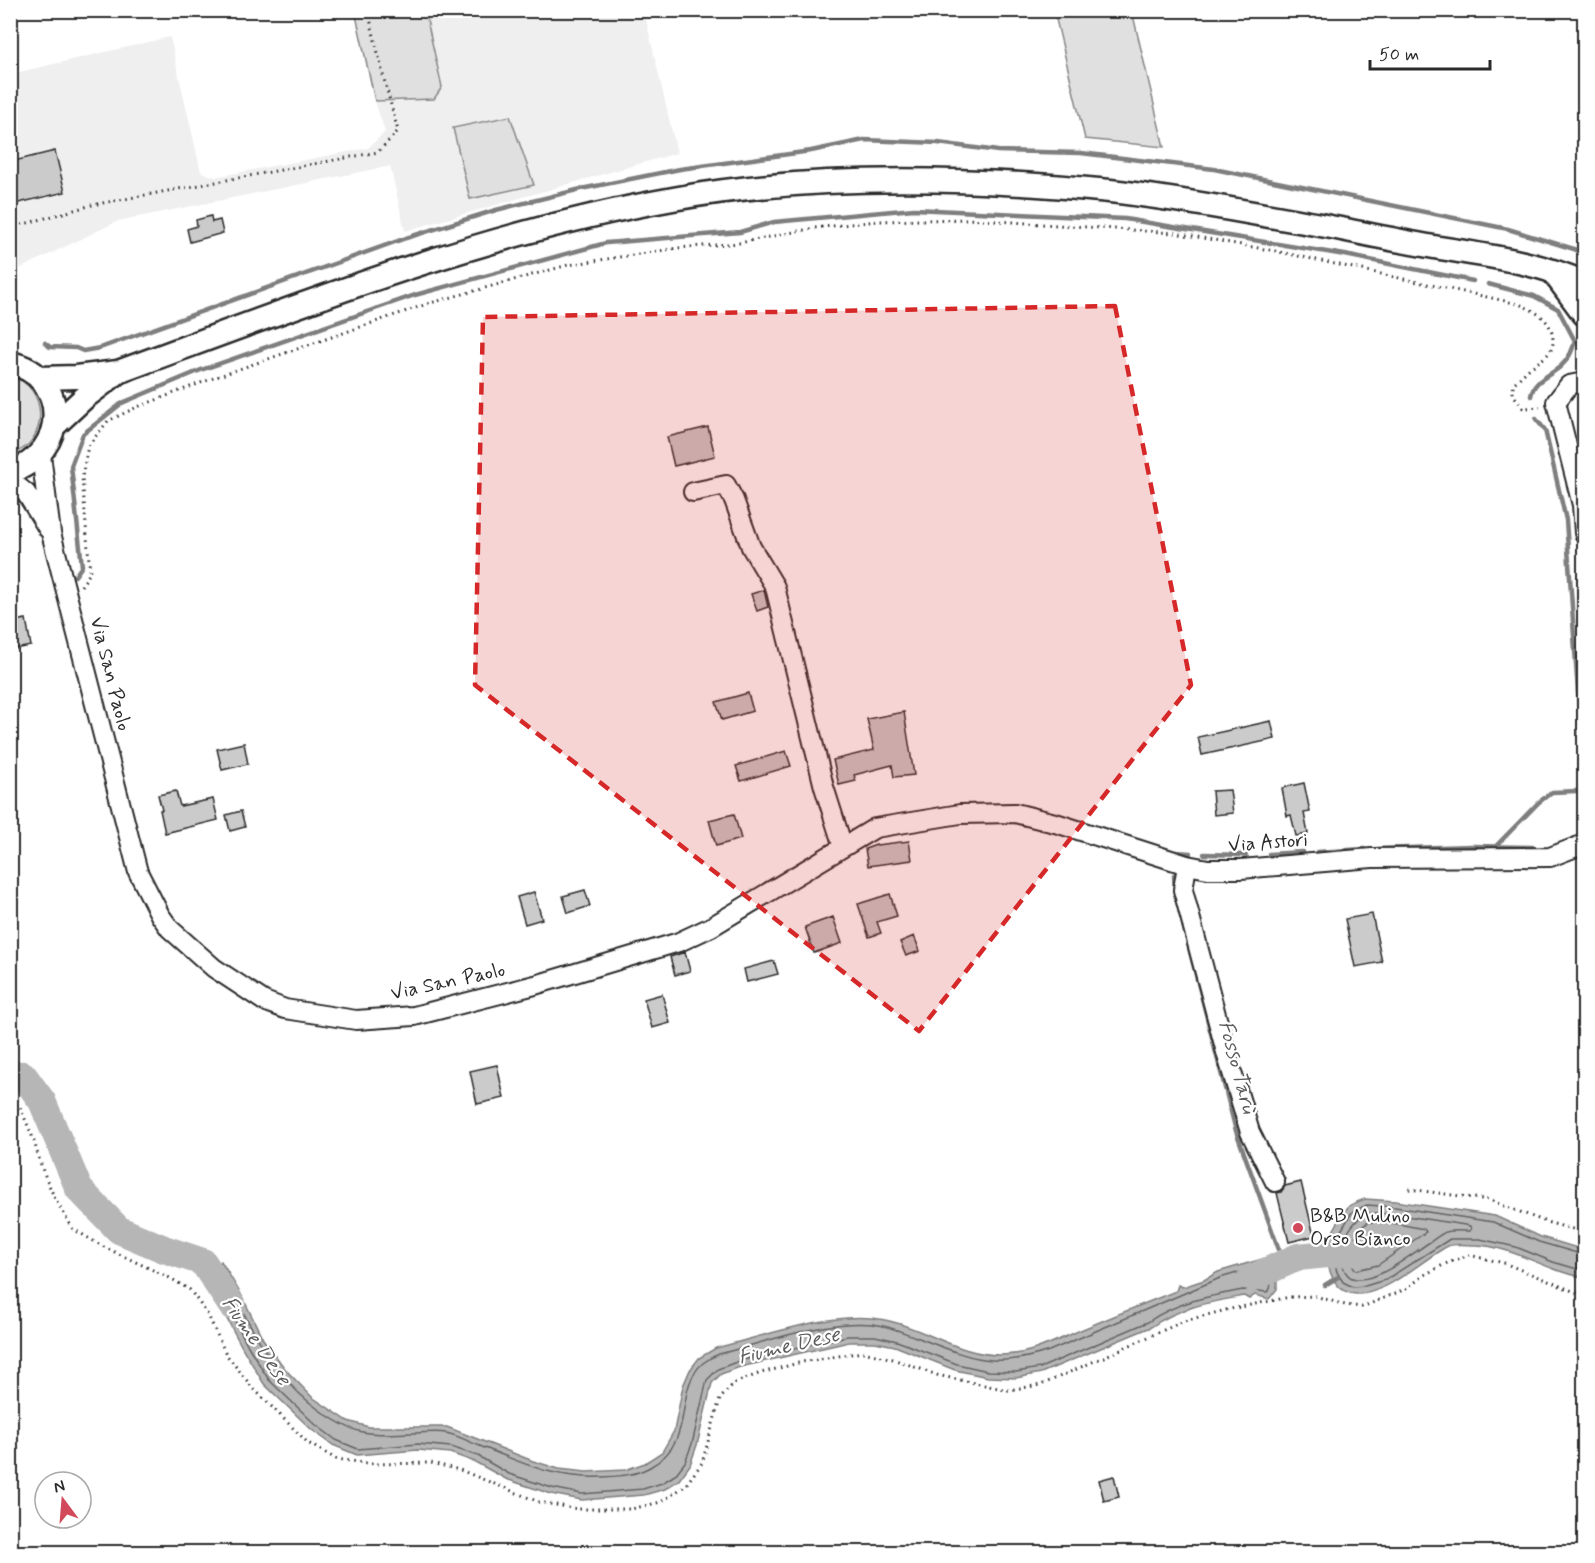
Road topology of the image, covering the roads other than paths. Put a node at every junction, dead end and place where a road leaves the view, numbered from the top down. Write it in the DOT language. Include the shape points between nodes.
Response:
graph roads {
  1 [pos="1553,272"];
  2 [pos="1584,283"];
  3 [pos="1584,314"];
  4 [pos="10,363"];
  5 [pos="118,372"];
  6 [pos="39,378"];
  7 [pos="1584,382"];
  8 [pos="55,425"];
  9 [pos="41,455"];
  10 [pos="10,472"];
  11 [pos="10,480"];
  12 [pos="693,492"];
  13 [pos="51,533"];
  14 [pos="1584,534"];
  15 [pos="960,814"];
  16 [pos="1584,844"];
  17 [pos="843,847"];
  18 [pos="1187,865"];
  19 [pos="1275,1182"];
  1 -- 2 [label="main road"];
  1 -- 3 [label="main road"];
  1 -- 5 [label="main road" via="1511,260 1112,192 914,181 755,187 674,198 488,243 382,275"];
  4 -- 6 [label="main road"];
  5 -- 6 [label="main road"];
  5 -- 8 [label="main road"];
  6 -- 8 [label="main road" via="52,400"];
  7 -- 14 [label="street" via="1569,385 1556,402 1582,505"];
  8 -- 9 [label="main road"];
  9 -- 10 [label="main road" via="28,466"];
  9 -- 13 [label="street, Via San Paolo"];
  11 -- 13 [label="street, Via San Paolo" via="26,493"];
  12 -- 17 [label="street" via="726,485 751,547 775,587 824,787"];
  13 -- 17 [label="street, Via San Paolo" via="138,872 170,929 214,968 264,1001 285,1009 356,1020 414,1016 535,985 679,942 711,927"];
  15 -- 17 [label="street, Via San Paolo" via="875,828"];
  15 -- 18 [label="street, Via Astori" via="1015,813"];
  16 -- 18 [label="street, Via Astori" via="1550,857 1372,858 1241,869"];
  18 -- 19 [label="street" via="1183,890 1227,1056 1250,1132"];
}
